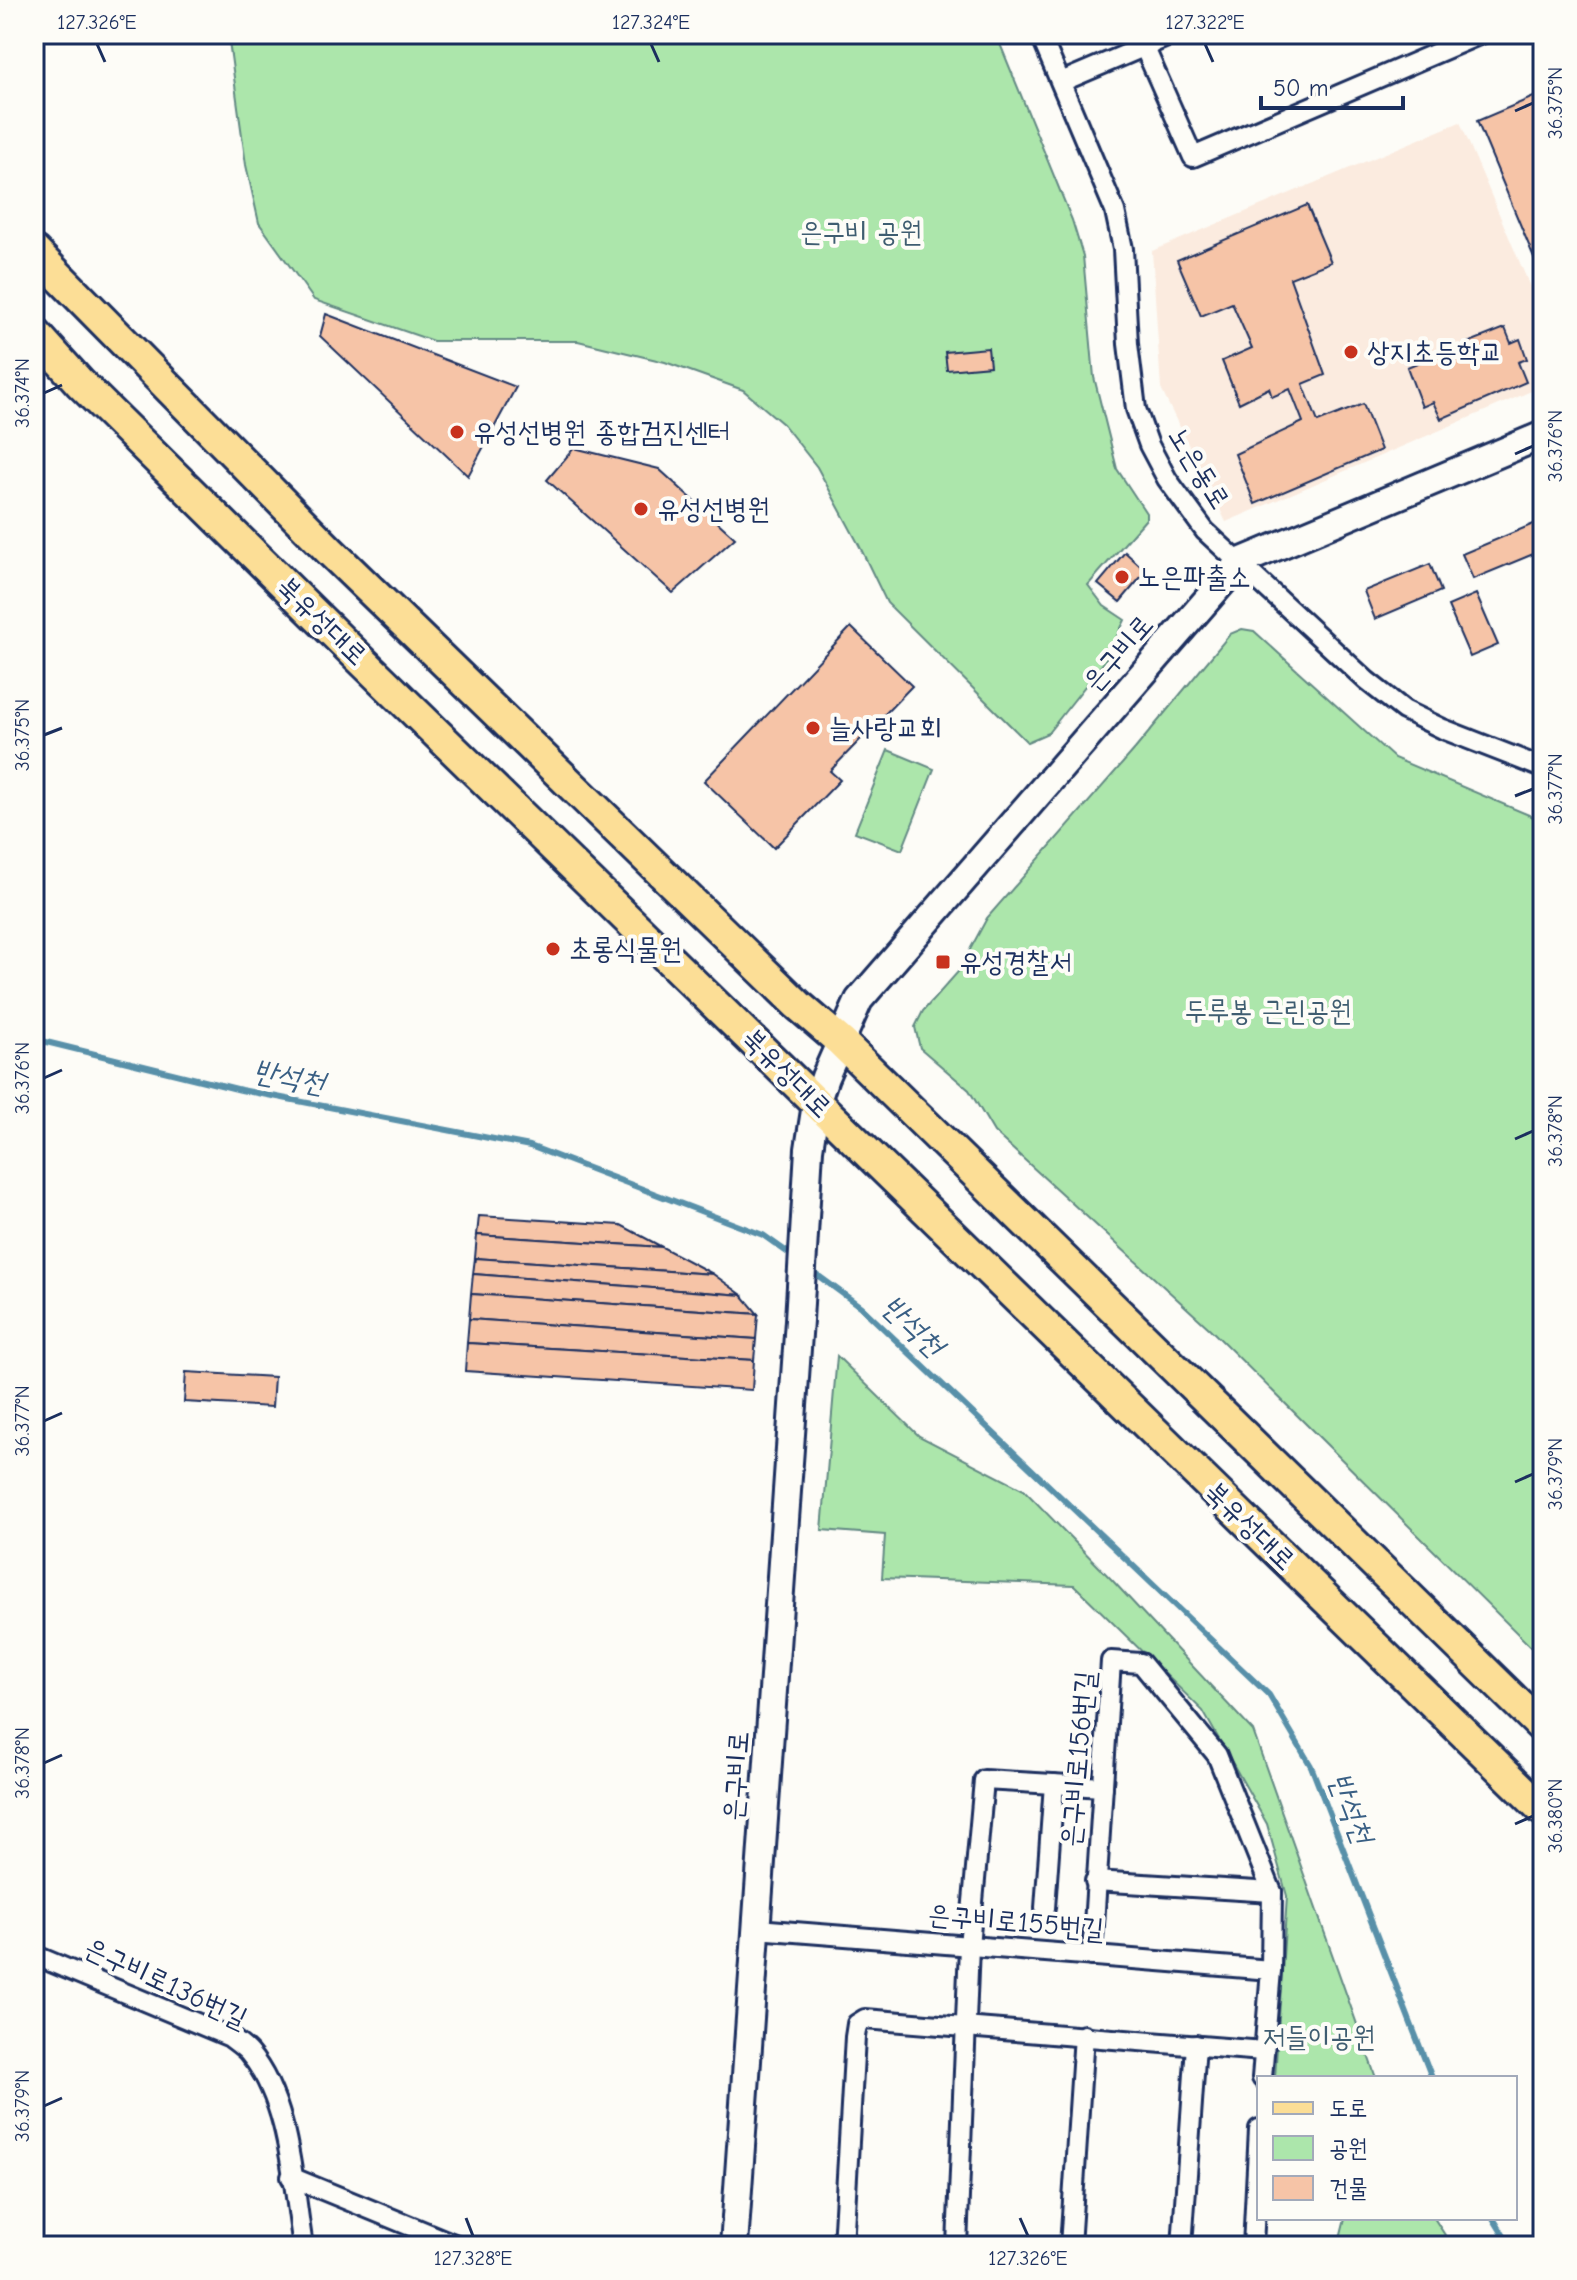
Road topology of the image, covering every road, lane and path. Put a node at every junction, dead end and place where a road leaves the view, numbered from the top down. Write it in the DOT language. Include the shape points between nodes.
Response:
graph roads {
  1 [pos="1040,34"];
  2 [pos="1174,34"];
  3 [pos="1481,34"];
  4 [pos="1144,46"];
  5 [pos="1061,82"];
  6 [pos="34,251"];
  7 [pos="34,332"];
  8 [pos="1543,435"];
  9 [pos="1240,562"];
  10 [pos="1543,768"];
  11 [pos="841,1042"];
  12 [pos="816,1104"];
  13 [pos="1543,1728"];
  14 [pos="1054,1784"];
  15 [pos="1103,1787"];
  16 [pos="1543,1810"];
  17 [pos="1095,1881"];
  18 [pos="1272,1892"];
  19 [pos="1045,1908"];
  20 [pos="757,1929"];
  21 [pos="969,1946"];
  22 [pos="34,1955"];
  23 [pos="1092,1956"];
  24 [pos="1271,1970"];
  25 [pos="968,2026"];
  26 [pos="1084,2035"];
  27 [pos="1196,2045"];
  28 [pos="1263,2051"];
  29 [pos="1262,2076"];
  30 [pos="1257,2168"];
  31 [pos="291,2177"];
  32 [pos="303,2246"];
  33 [pos="459,2246"];
  34 [pos="734,2246"];
  35 [pos="843,2246"];
  36 [pos="957,2246"];
  37 [pos="1070,2246"];
  38 [pos="1182,2246"];
  39 [pos="1253,2246"];
  1 -- 5 [label="street, 노은동로"];
  2 -- 4 [label="street"];
  3 -- 4 [label="street" via="1193,157"];
  4 -- 5 [label="street"];
  5 -- 9 [label="street, 노은동로" via="1115,211 1136,409 1149,445 1205,531"];
  6 -- 11 [label="main road, 북유성대로" via="330,551"];
  7 -- 12 [label="main road, 북유성대로" via="170,473"];
  8 -- 9 [label="street, 은구비로"];
  9 -- 10 [label="street, 노은동로" via="1404,710"];
  9 -- 11 [label="street, 은구비로" via="859,1000"];
  11 -- 12 [label="street, 은구비로"];
  11 -- 13 [label="main road, 북유성대로"];
  12 -- 16 [label="main road, 북유성대로"];
  12 -- 20 [label="street, 은구비로"];
  14 -- 15 [label="street"];
  14 -- 19 [label="street"];
  14 -- 21 [label="street" via="984,1780"];
  15 -- 17 [label="street, 은구비로156번길"];
  15 -- 18 [label="street, 은구비로156번길" via="1111,1661 1141,1663 1217,1755"];
  17 -- 18 [label="street"];
  17 -- 23 [label="street, 은구비로156번길"];
  18 -- 24 [label="street, 은구비로156번길"];
  20 -- 21 [label="street, 은구비로155번길"];
  20 -- 34 [label="street, 은구비로"];
  21 -- 23 [label="street, 은구비로155번길"];
  21 -- 25 [label="street"];
  22 -- 31 [label="street, 은구비로136번길" via="230,2037 249,2053 283,2125"];
  23 -- 24 [label="street, 은구비로155번길"];
  24 -- 28 [label="street, 은구비로156번길"];
  25 -- 26 [label="street"];
  25 -- 35 [label="street" via="865,2019 857,2024"];
  25 -- 36 [label="street"];
  26 -- 27 [label="street"];
  26 -- 37 [label="street"];
  27 -- 28 [label="street"];
  27 -- 38 [label="street"];
  28 -- 29 [label="street, 은구비로156번길"];
  30 -- 39 [label="street"];
  31 -- 32 [label="street, 은구비로136번길"];
  31 -- 33 [label="street"];
}
